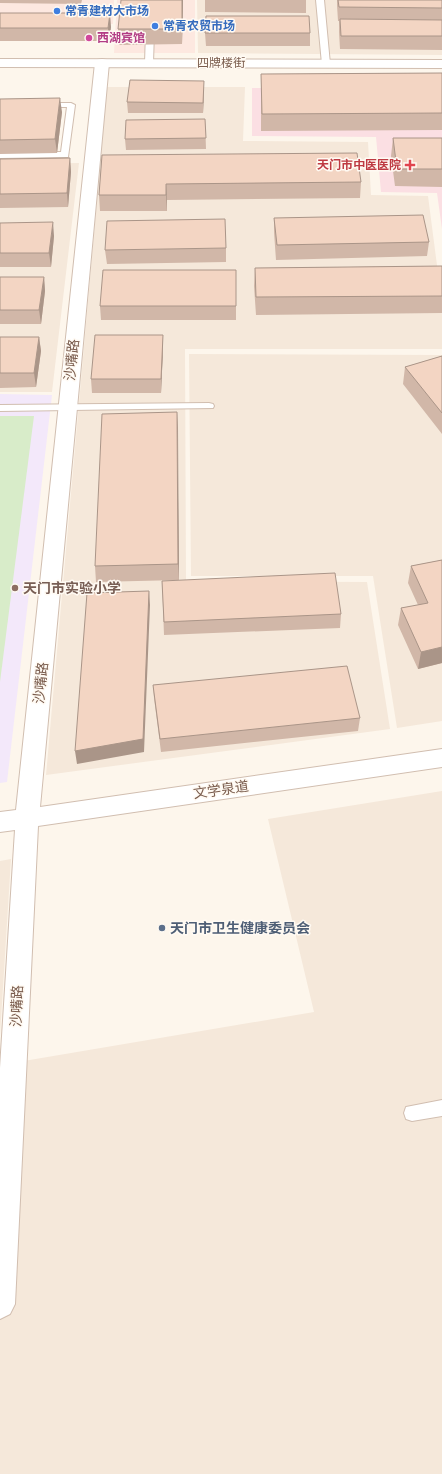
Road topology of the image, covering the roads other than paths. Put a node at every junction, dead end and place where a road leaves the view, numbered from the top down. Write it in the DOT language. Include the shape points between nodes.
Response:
graph roads {
  1 [pos="151,0"];
  2 [pos="320,0"];
  3 [pos="0,63"];
  4 [pos="102,63"];
  5 [pos="149,63"];
  6 [pos="326,64"];
  7 [pos="442,64"];
  8 [pos="32,106"];
  9 [pos="0,155"];
  10 [pos="209,406"];
  11 [pos="68,407"];
  12 [pos="0,408"];
  13 [pos="442,758"];
  14 [pos="27,818"];
  15 [pos="0,822"];
  16 [pos="442,1108"];
  17 [pos="412,1113"];
  18 [pos="0,1304"];
  1 -- 5 [label="lane"];
  2 -- 6 [label="lane"];
  3 -- 4 [label="street, 四牌楼街"];
  4 -- 5 [label="street, 四牌楼街"];
  4 -- 11 [label="street, 沙嘴路"];
  5 -- 6 [label="street, 四牌楼街"];
  6 -- 7 [label="street, 四牌楼街"];
  8 -- 9 [label="lane" via="71,105 65,155"];
  10 -- 11 [label="lane"];
  11 -- 12 [label="lane"];
  11 -- 14 [label="street, 沙嘴路"];
  13 -- 14 [label="street, 文学泉道"];
  14 -- 15 [label="street, 文学泉道"];
  14 -- 18 [label="street, 沙嘴路"];
  16 -- 17 [label="lane"];
}
